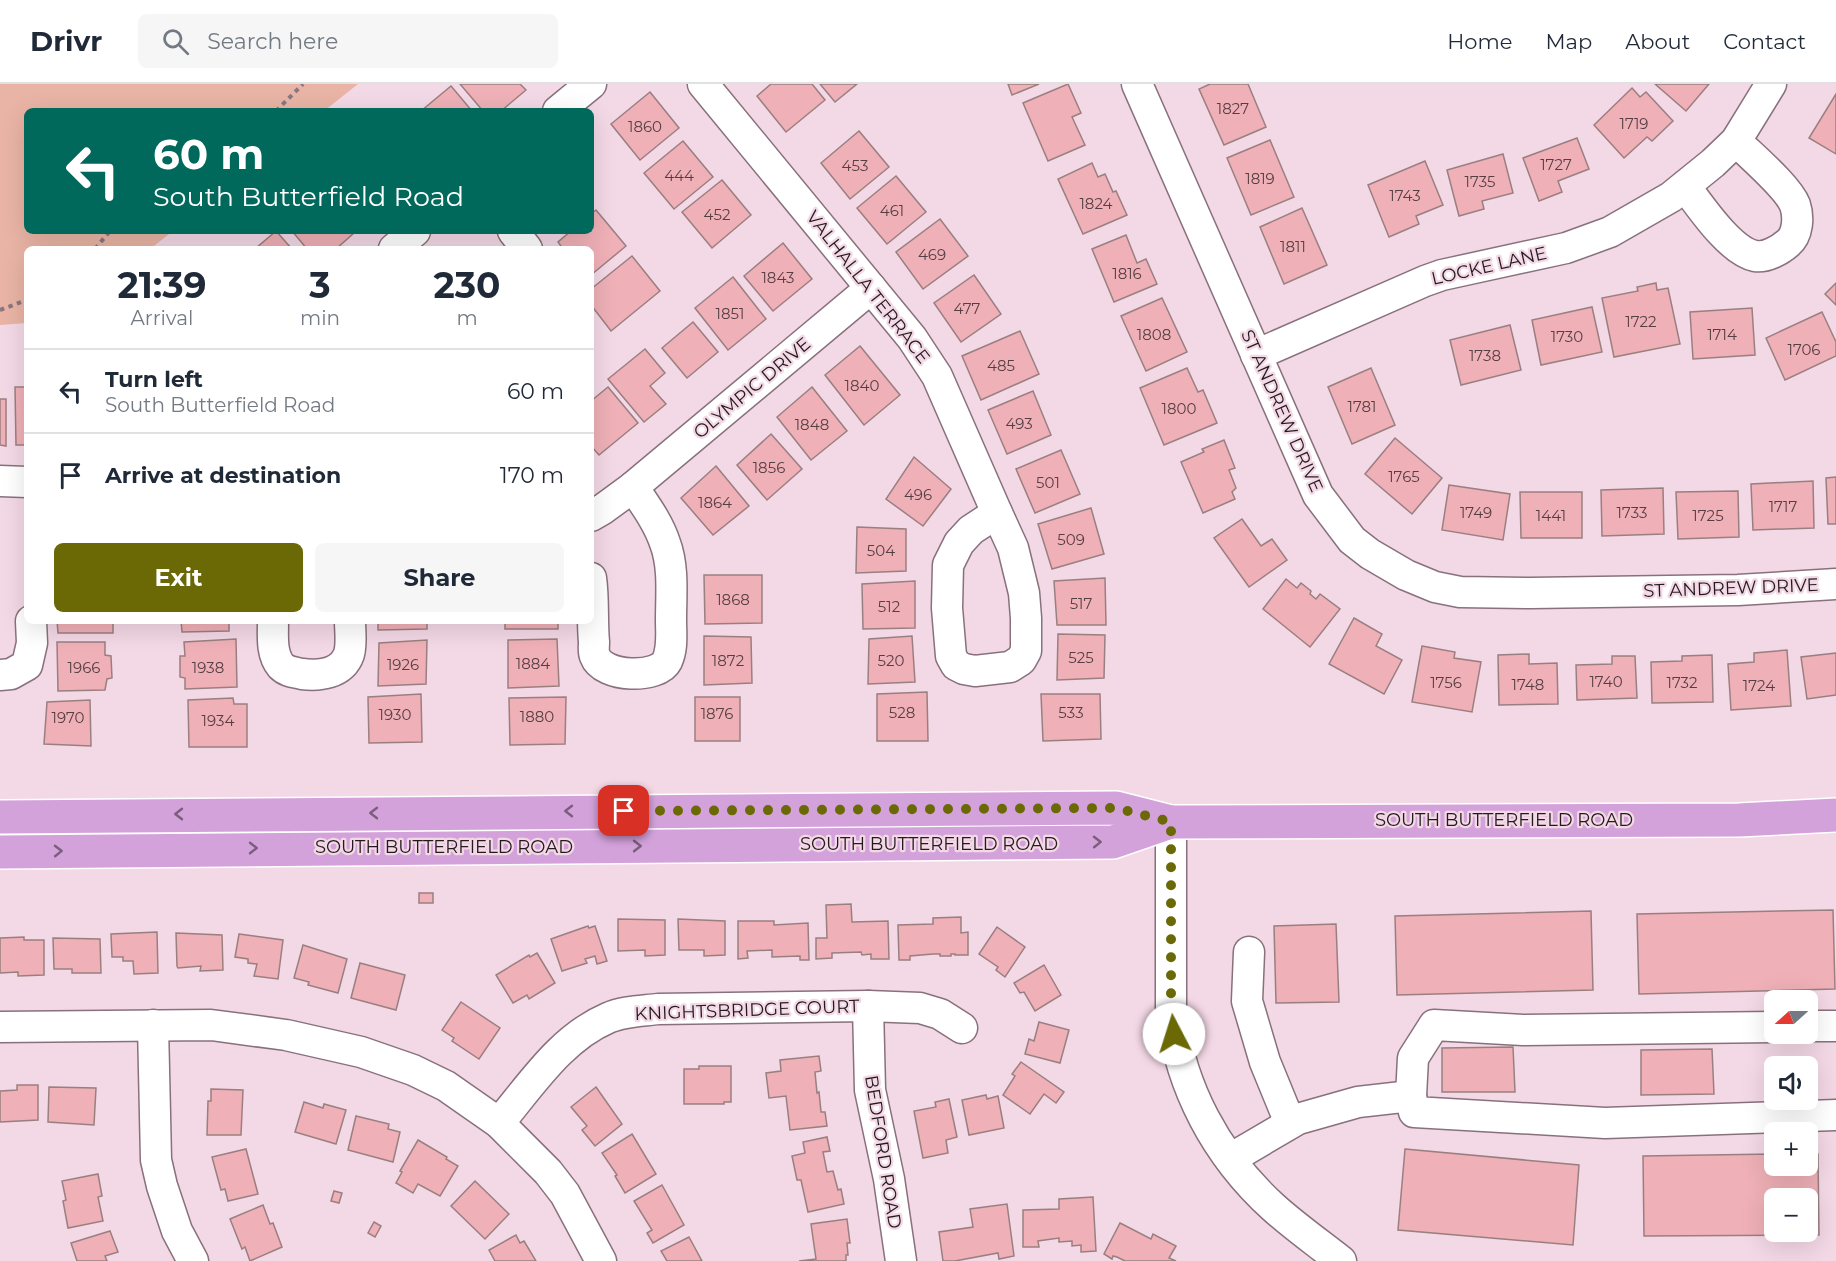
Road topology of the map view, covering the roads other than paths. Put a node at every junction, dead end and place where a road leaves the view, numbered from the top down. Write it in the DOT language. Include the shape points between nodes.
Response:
graph roads {
  1 [pos="591,84"];
  2 [pos="1137,84"];
  3 [pos="1771,84"];
  4 [pos="707,86"];
  5 [pos="562,108"];
  6 [pos="1736,141"];
  7 [pos="1684,186"];
  8 [pos="515,234"];
  9 [pos="525,246"];
  10 [pos="871,288"];
  11 [pos="1256,354"];
  12 [pos="0,481"];
  13 [pos="24,482"];
  14 [pos="633,487"];
  15 [pos="997,513"];
  16 [pos="594,514"];
  17 [pos="1836,584"];
  18 [pos="31,624"];
  19 [pos="273,624"];
  20 [pos="350,624"];
  21 [pos="592,624"];
  22 [pos="0,675"];
  23 [pos="1836,815"];
  24 [pos="0,817"];
  25 [pos="1171,822"];
  26 [pos="0,852"];
  27 [pos="1249,952"];
  28 [pos="868,1006"];
  29 [pos="153,1025"];
  30 [pos="1818,1026"];
  31 [pos="1836,1026"];
  32 [pos="1764,1027"];
  33 [pos="0,1028"];
  34 [pos="962,1028"];
  35 [pos="1411,1096"];
  36 [pos="1836,1115"];
  37 [pos="500,1123"];
  38 [pos="1290,1123"];
  39 [pos="1230,1159"];
  40 [pos="193,1261"];
  41 [pos="601,1261"];
  42 [pos="901,1261"];
  43 [pos="1341,1261"];
  1 -- 5 [label="street"];
  2 -- 11 [label="street, ST ANDREW DRIVE"];
  3 -- 6 [label="street, LOCKE LANE"];
  4 -- 10 [label="street, VALHALLA TERRACE"];
  6 -- 7 [label="street, LOCKE LANE"];
  6 -- 7 [label="street" via="1779,183 1794,204 1798,225 1790,242 1771,255 1756,256 1739,248 1713,224"];
  7 -- 11 [label="street, LOCKE LANE" via="1610,232 1566,248 1442,275"];
  8 -- 9 [label="street"];
  10 -- 14 [label="street, OLYMPIC DRIVE"];
  10 -- 15 [label="street, VALHALLA TERRACE" via="937,376"];
  11 -- 17 [label="street, ST ANDREW DRIVE" via="1318,495 1352,540 1406,575 1435,587 1460,592 1531,593 1738,590"];
  12 -- 13 [label="street"];
  14 -- 16 [label="street, OLYMPIC DRIVE"];
  14 -- 21 [label="street" via="666,544 671,585 671,650 666,664 633,674 604,668 595,656"];
  15 -- 15 [label="street, VALHALLA TERRACE" via="971,530 948,565 951,656 964,669 1010,667 1026,651 1024,593 1013,548"];
  18 -- 22 [label="street" via="27,665"];
  19 -- 20 [label="street" via="274,652 280,664 287,671 315,675 329,673 344,662 350,652"];
  23 -- 25 [label="main road, SOUTH BUTTERFIELD ROAD" via="1728,820"];
  25 -- 24 [label="main road, SOUTH BUTTERFIELD ROAD, one-way" via="1116,808"];
  26 -- 25 [label="main road, SOUTH BUTTERFIELD ROAD, one-way" via="1113,842"];
  25 -- 39 [label="street" via="1174,1034 1199,1111"];
  27 -- 38 [label="street" via="1247,1001 1265,1062"];
  28 -- 34 [label="street, KNIGHTSBRIDGE COURT" via="920,1008 940,1014"];
  28 -- 37 [label="street, KNIGHTSBRIDGE COURT" via="658,1009 609,1017 562,1048"];
  28 -- 42 [label="street, BEDFORD ROAD" via="870,1090"];
  29 -- 33 [label="street"];
  29 -- 37 [label="street" via="243,1029 361,1052 446,1086"];
  29 -- 40 [label="street" via="156,1160 177,1231"];
  30 -- 31 [label="street"];
  32 -- 35 [label="street" via="1523,1030 1434,1025 1413,1058"];
  35 -- 36 [label="street" via="1414,1112 1605,1123"];
  35 -- 38 [label="street" via="1358,1102"];
  37 -- 41 [label="street" via="565,1194"];
  38 -- 39 [label="street"];
  39 -- 43 [label="street" via="1273,1207"];
}
